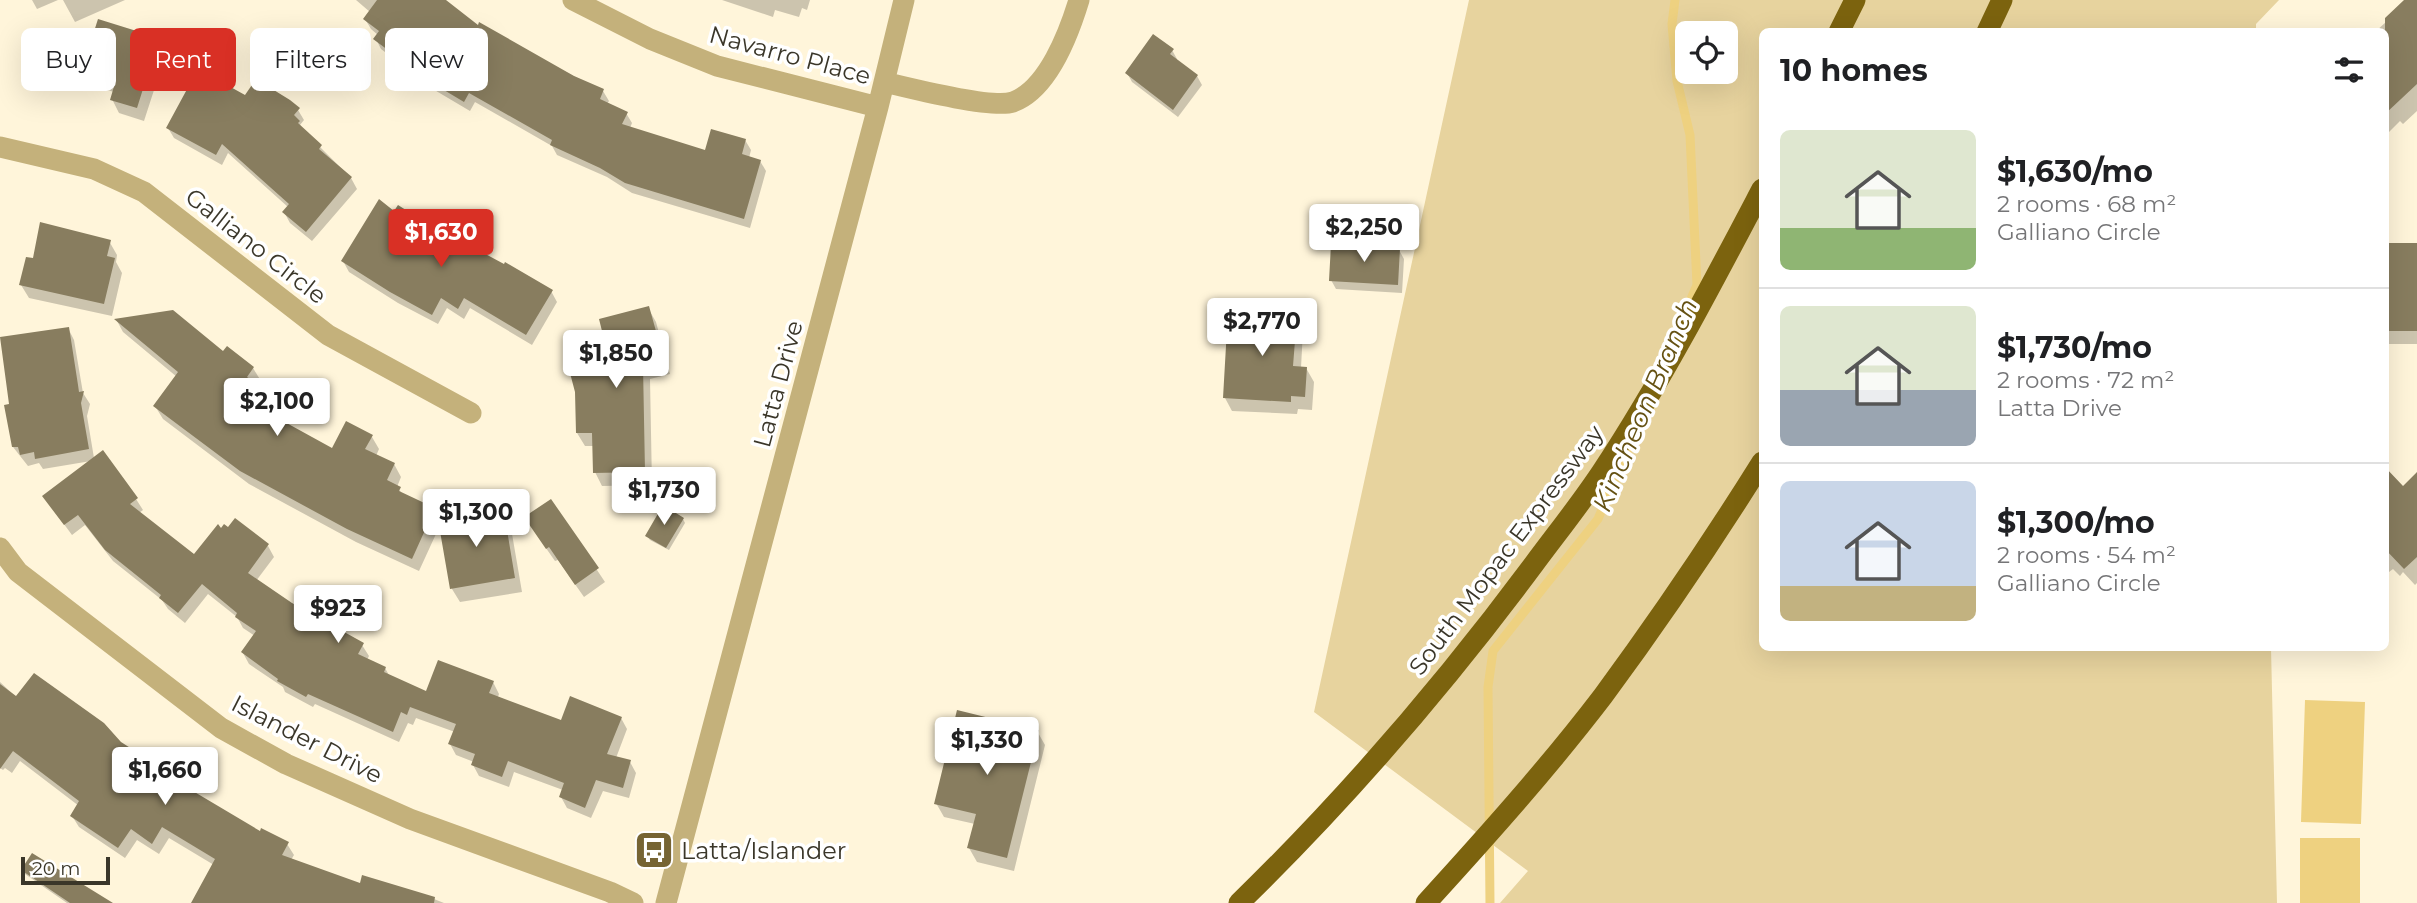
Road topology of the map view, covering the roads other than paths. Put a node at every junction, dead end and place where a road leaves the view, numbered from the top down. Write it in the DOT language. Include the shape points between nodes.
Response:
graph roads {
  1 [pos="573,0"];
  2 [pos="904,0"];
  3 [pos="1079,0"];
  4 [pos="1855,0"];
  5 [pos="2002,0"];
  6 [pos="1841,28"];
  7 [pos="1989,28"];
  8 [pos="884,82"];
  9 [pos="878,107"];
  10 [pos="0,146"];
  11 [pos="1759,195"];
  12 [pos="471,413"];
  13 [pos="1759,467"];
  14 [pos="0,548"];
  15 [pos="633,903"];
  16 [pos="666,903"];
  17 [pos="1239,903"];
  18 [pos="1426,903"];
  1 -- 9 [label="street, Navarro Place" via="717,66"];
  2 -- 8 [label="street, Latta Drive"];
  3 -- 8 [label="street" via="1055,60 1036,85 1012,102 932,94"];
  4 -- 6 [label="highway"];
  5 -- 7 [label="highway"];
  8 -- 9 [label="street, Latta Drive"];
  9 -- 16 [label="street, Latta Drive"];
  10 -- 12 [label="street, Galliano Circle" via="94,169 144,192 327,335"];
  11 -- 17 [label="highway, South Mopac Expressway" via="1690,326 1603,471 1397,737 1305,839"];
  13 -- 18 [label="highway" via="1710,546 1601,697 1498,824"];
  14 -- 15 [label="street, Islander Drive" via="18,572 221,728 286,764 410,819"];
}
